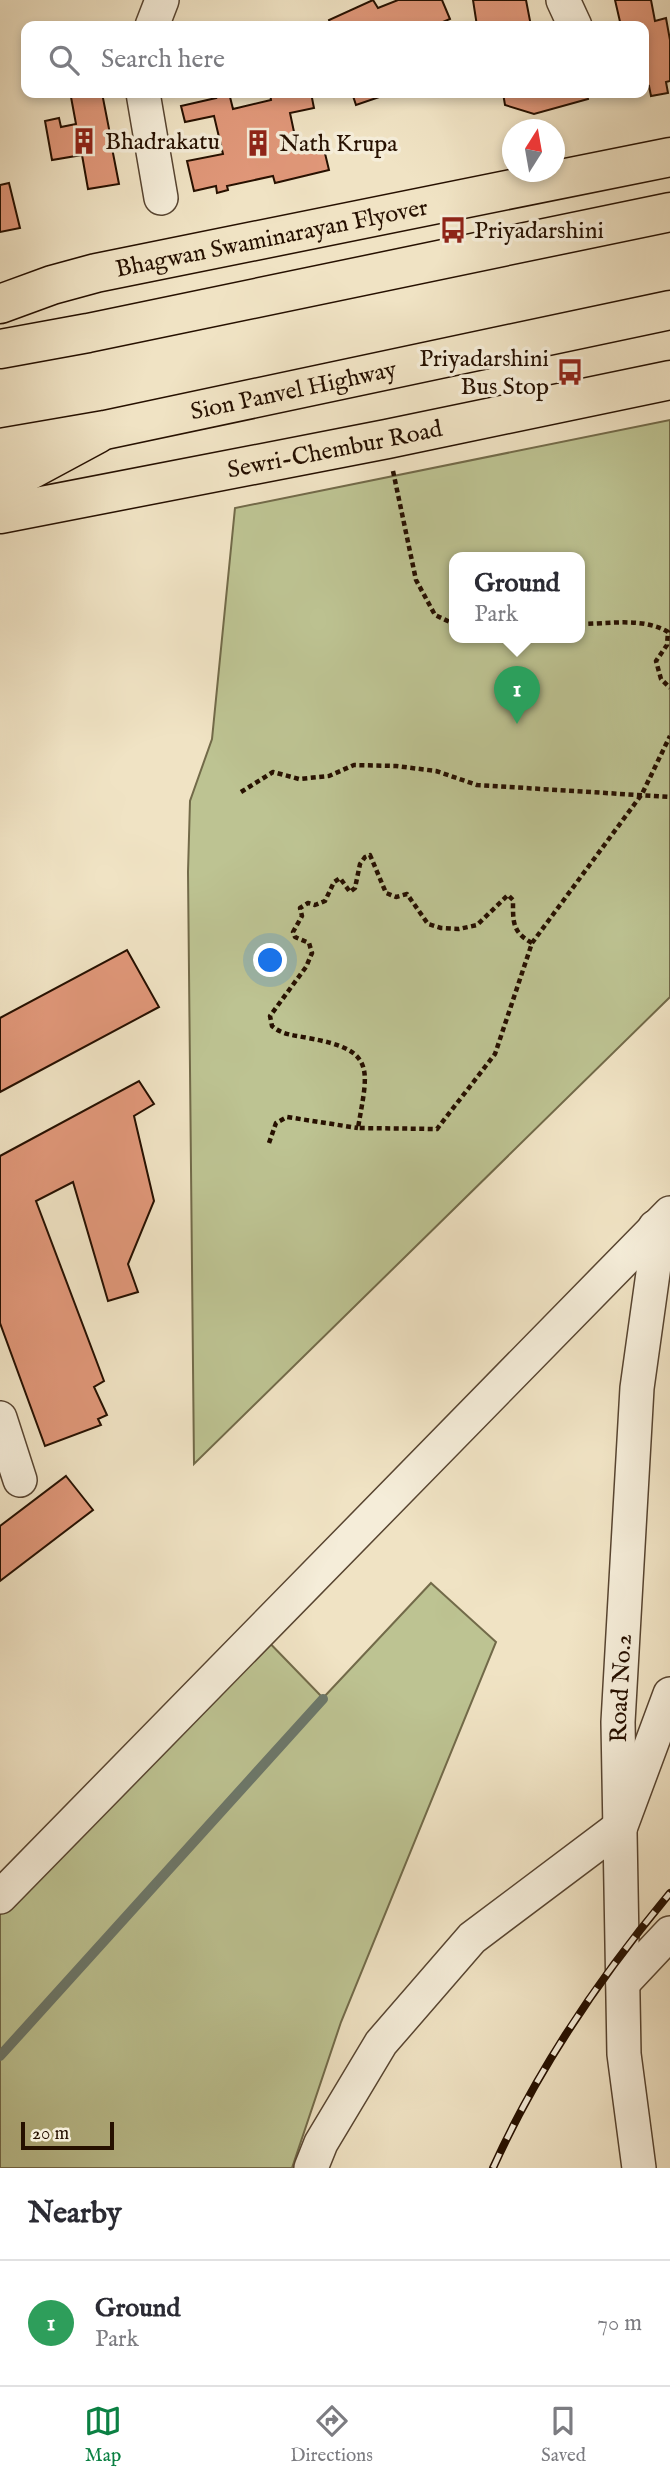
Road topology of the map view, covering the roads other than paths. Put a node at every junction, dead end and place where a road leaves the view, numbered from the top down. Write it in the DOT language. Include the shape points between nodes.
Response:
graph roads {
  1 [pos="162,0"];
  2 [pos="563,0"];
  3 [pos="154,21"];
  4 [pos="573,21"];
  5 [pos="144,98"];
  6 [pos="670,157"];
  7 [pos="161,198"];
  8 [pos="670,212"];
  9 [pos="0,304"];
  10 [pos="670,310"];
  11 [pos="0,349"];
  12 [pos="670,380"];
  13 [pos="105,430"];
  14 [pos="0,448"];
  15 [pos="0,489"];
  16 [pos="0,514"];
  17 [pos="663,1220"];
  18 [pos="0,1418"];
  19 [pos="20,1480"];
  20 [pos="670,1695"];
  21 [pos="621,1826"];
  22 [pos="0,1897"];
  23 [pos="670,1933"];
  24 [pos="623,1983"];
  25 [pos="311,2168"];
  26 [pos="639,2168"];
  1 -- 3 [label="street"];
  2 -- 4 [label="street"];
  5 -- 7 [label="street"];
  6 -- 9 [label="main road, Bhagwan Swaminarayan Flyover" via="96,273"];
  8 -- 11 [label="main road"];
  10 -- 13 [label="main road, Sion Panvel Highway"];
  12 -- 16 [label="main road, Sewri-Chembur Road"];
  13 -- 14 [label="main road, Sion Panvel Highway"];
  13 -- 15 [label="main road"];
  17 -- 21 [label="street, Road No.2" via="637,1388 618,1722"];
  17 -- 22 [label="street"];
  18 -- 19 [label="street"];
  20 -- 21 [label="street"];
  21 -- 24 [label="street, Road No.2"];
  21 -- 25 [label="street" via="472,1938 381,2043"];
  23 -- 24 [label="street"];
  24 -- 26 [label="street, Road No.2" via="624,2054"];
}
